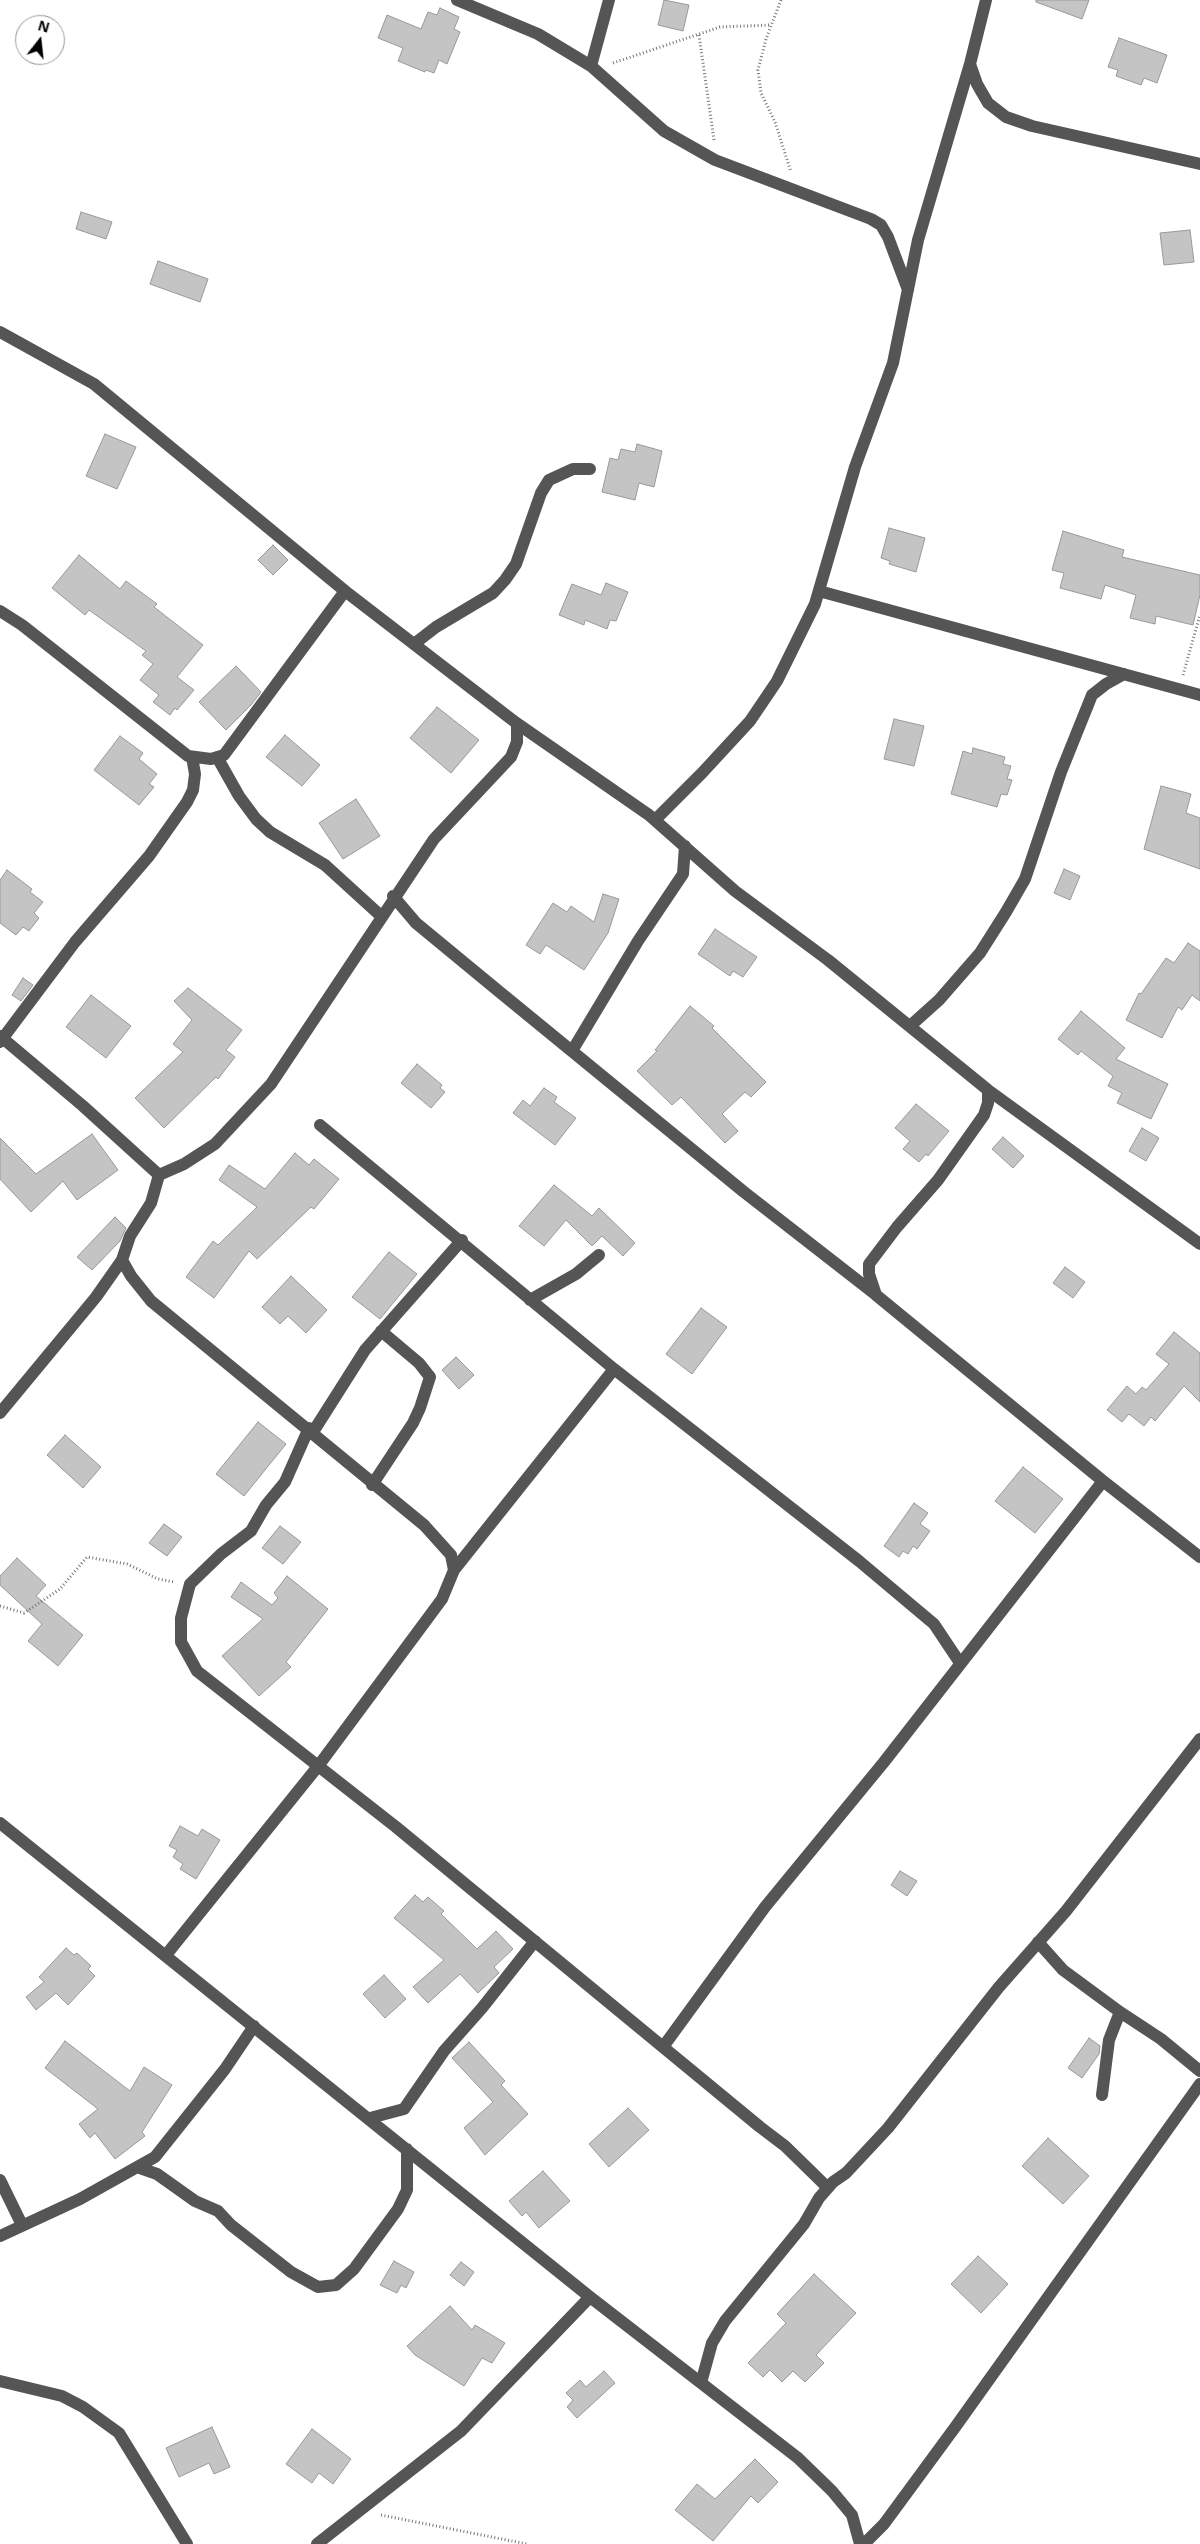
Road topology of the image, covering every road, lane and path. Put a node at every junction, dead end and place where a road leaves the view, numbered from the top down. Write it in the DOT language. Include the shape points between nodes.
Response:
graph roads {
  1 [pos="457,0"];
  2 [pos="609,0"];
  3 [pos="781,0"];
  4 [pos="986,0"];
  5 [pos="772,25"];
  6 [pos="699,34"];
  7 [pos="970,64"];
  8 [pos="594,68"];
  9 [pos="715,160"];
  10 [pos="1200,164"];
  11 [pos="795,192"];
  12 [pos="908,292"];
  13 [pos="0,332"];
  14 [pos="590,469"];
  15 [pos="345,591"];
  16 [pos="819,591"];
  17 [pos="0,611"];
  18 [pos="1200,615"];
  19 [pos="414,644"];
  20 [pos="1124,674"];
  21 [pos="1179,689"];
  22 [pos="1200,695"];
  23 [pos="517,724"];
  24 [pos="192,757"];
  25 [pos="217,757"];
  26 [pos="655,820"];
  27 [pos="685,846"];
  28 [pos="393,896"];
  29 [pos="381,916"];
  30 [pos="910,1026"];
  31 [pos="1,1039"];
  32 [pos="572,1052"];
  33 [pos="988,1090"];
  34 [pos="320,1125"];
  35 [pos="159,1175"];
  36 [pos="462,1240"];
  37 [pos="1200,1244"];
  38 [pos="599,1255"];
  39 [pos="122,1260"];
  40 [pos="876,1294"];
  41 [pos="530,1300"];
  42 [pos="381,1331"];
  43 [pos="614,1369"];
  44 [pos="0,1413"];
  45 [pos="311,1430"];
  46 [pos="1103,1481"];
  47 [pos="372,1484"];
  48 [pos="1200,1557"];
  49 [pos="454,1570"];
  50 [pos="190,1584"];
  51 [pos="0,1606"];
  52 [pos="960,1663"];
  53 [pos="1200,1739"];
  54 [pos="319,1765"];
  55 [pos="0,1823"];
  56 [pos="534,1941"];
  57 [pos="1038,1942"];
  58 [pos="166,1955"];
  59 [pos="1120,2012"];
  60 [pos="254,2026"];
  61 [pos="663,2047"];
  62 [pos="1200,2070"];
  63 [pos="1200,2084"];
  64 [pos="1102,2095"];
  65 [pos="370,2118"];
  66 [pos="407,2149"];
  67 [pos="137,2167"];
  68 [pos="0,2180"];
  69 [pos="828,2188"];
  70 [pos="22,2225"];
  71 [pos="0,2236"];
  72 [pos="590,2297"];
  73 [pos="0,2381"];
  74 [pos="701,2382"];
  75 [pos="359,2512"];
  76 [pos="187,2544"];
  77 [pos="318,2544"];
  78 [pos="527,2544"];
  79 [pos="860,2544"];
  80 [pos="864,2544"];
  1 -- 8 [label="street" via="538,34"];
  2 -- 8 [label="street"];
  3 -- 5 [label="path"];
  4 -- 7 [label="street"];
  5 -- 6 [label="path" via="720,27"];
  5 -- 11 [label="path" via="758,70 761,93 775,122"];
  6 -- 8 [label="path"];
  6 -- 9 [label="path"];
  7 -- 10 [label="street" via="976,84 988,103 1006,117 1032,126"];
  7 -- 12 [label="street" via="918,240"];
  8 -- 9 [label="street" via="664,131"];
  9 -- 11 [label="street"];
  11 -- 12 [label="street" via="880,225 892,244"];
  12 -- 16 [label="street" via="893,363 861,448"];
  13 -- 15 [label="street" via="94,384"];
  14 -- 19 [label="street" via="573,470 549,480 541,493 516,564 505,580 493,593"];
  15 -- 19 [label="street"];
  15 -- 25 [label="street" via="224,755"];
  16 -- 20 [label="street"];
  16 -- 26 [label="street" via="777,681 750,722"];
  17 -- 24 [label="street"];
  18 -- 21 [label="path"];
  19 -- 23 [label="street"];
  20 -- 21 [label="street"];
  20 -- 30 [label="street" via="1092,695 1061,772 1025,879 1006,912 980,953 940,1000"];
  21 -- 22 [label="street"];
  23 -- 26 [label="street"];
  23 -- 28 [label="street" via="511,757 434,839"];
  24 -- 25 [label="street"];
  24 -- 31 [label="street" via="193,790 186,802 149,856 76,942"];
  25 -- 29 [label="street" via="256,819 270,832 326,865"];
  26 -- 27 [label="street"];
  27 -- 30 [label="street" via="735,892 828,960"];
  27 -- 32 [label="street" via="683,874 638,941"];
  28 -- 29 [label="street"];
  28 -- 32 [label="street" via="416,923"];
  29 -- 35 [label="street" via="271,1084 215,1144"];
  30 -- 33 [label="street"];
  31 -- 35 [label="street" via="83,1106"];
  32 -- 40 [label="street"];
  33 -- 37 [label="street"];
  33 -- 40 [label="street" via="984,1115 938,1180 869,1264"];
  34 -- 36 [label="street"];
  35 -- 39 [label="street" via="150,1203 130,1236"];
  36 -- 41 [label="street"];
  36 -- 42 [label="street"];
  38 -- 41 [label="street" via="576,1274"];
  39 -- 44 [label="street" via="96,1297"];
  39 -- 45 [label="street" via="131,1276 158,1306"];
  40 -- 46 [label="street"];
  41 -- 43 [label="street"];
  42 -- 45 [label="street" via="364,1350"];
  42 -- 47 [label="street" via="430,1377 413,1423"];
  43 -- 49 [label="street"];
  43 -- 52 [label="street" via="934,1624"];
  45 -- 47 [label="street"];
  45 -- 50 [label="street" via="285,1482 251,1531 220,1554"];
  46 -- 48 [label="street"];
  46 -- 52 [label="street"];
  47 -- 49 [label="street" via="443,1543 451,1555"];
  49 -- 54 [label="street" via="442,1599"];
  50 -- 51 [label="path" via="158,1580 127,1564 87,1557 60,1589 24,1613"];
  50 -- 54 [label="street" via="181,1618 180,1642 197,1671"];
  52 -- 61 [label="street" via="765,1907"];
  53 -- 57 [label="street" via="1066,1911"];
  54 -- 56 [label="street"];
  54 -- 58 [label="street"];
  55 -- 58 [label="street"];
  56 -- 61 [label="street"];
  56 -- 65 [label="street" via="444,2051 404,2109"];
  57 -- 59 [label="street" via="1063,1970"];
  57 -- 69 [label="street" via="888,2128"];
  58 -- 60 [label="street"];
  59 -- 62 [label="street"];
  59 -- 64 [label="street" via="1109,2040"];
  60 -- 65 [label="street"];
  60 -- 67 [label="street" via="224,2070 155,2157"];
  61 -- 69 [label="street" via="785,2146"];
  63 -- 80 [label="street" via="956,2426 884,2524"];
  65 -- 66 [label="street"];
  66 -- 67 [label="street" via="407,2190 398,2209 354,2269 336,2285 318,2287 291,2272 218,2212 195,2201 157,2174"];
  66 -- 72 [label="street"];
  67 -- 70 [label="street" via="80,2199"];
  68 -- 70 [label="street"];
  69 -- 74 [label="street" via="804,2224 726,2320 712,2343"];
  70 -- 71 [label="street"];
  72 -- 74 [label="street"];
  72 -- 75 [label="street" via="461,2431"];
  73 -- 76 [label="street" via="62,2396 119,2433"];
  74 -- 79 [label="street" via="798,2458 832,2491 852,2515"];
  75 -- 77 [label="street"];
  75 -- 78 [label="path"];
}
